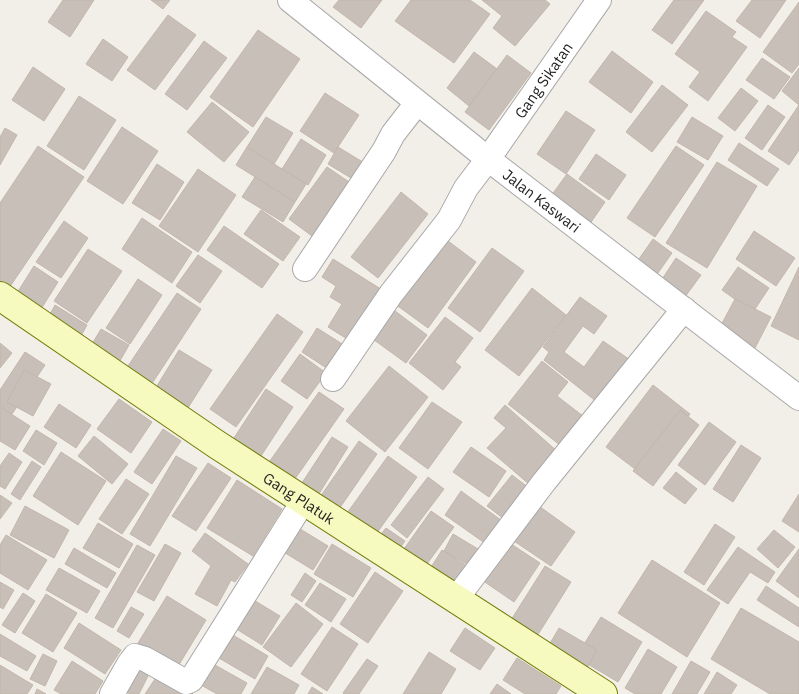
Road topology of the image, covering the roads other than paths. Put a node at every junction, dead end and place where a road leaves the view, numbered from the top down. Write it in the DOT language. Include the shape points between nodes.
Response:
graph roads {
  1 [pos="290,0"];
  2 [pos="599,0"];
  3 [pos="418,103"];
  4 [pos="488,159"];
  5 [pos="304,269"];
  6 [pos="0,296"];
  7 [pos="684,309"];
  8 [pos="332,379"];
  9 [pos="799,398"];
  10 [pos="304,500"];
  11 [pos="456,599"];
  12 [pos="112,694"];
  13 [pos="604,694"];
  1 -- 3 [label="street, Jalan Kaswari"];
  2 -- 4 [label="street, Gang Sikatan"];
  3 -- 4 [label="street, Jalan Kaswari"];
  3 -- 5 [label="street" via="393,134"];
  4 -- 7 [label="street, Jalan Kaswari"];
  4 -- 8 [label="street, Gang Sikatan" via="466,188 449,220 391,294"];
  6 -- 10 [label="street, Gang Platuk" via="216,444"];
  7 -- 9 [label="street, Jalan Kaswari"];
  7 -- 11 [label="street" via="544,482"];
  10 -- 11 [label="street, Gang Platuk"];
  10 -- 12 [label="street" via="191,680 186,682 136,656"];
  11 -- 13 [label="street, Gang Platuk"];
}
